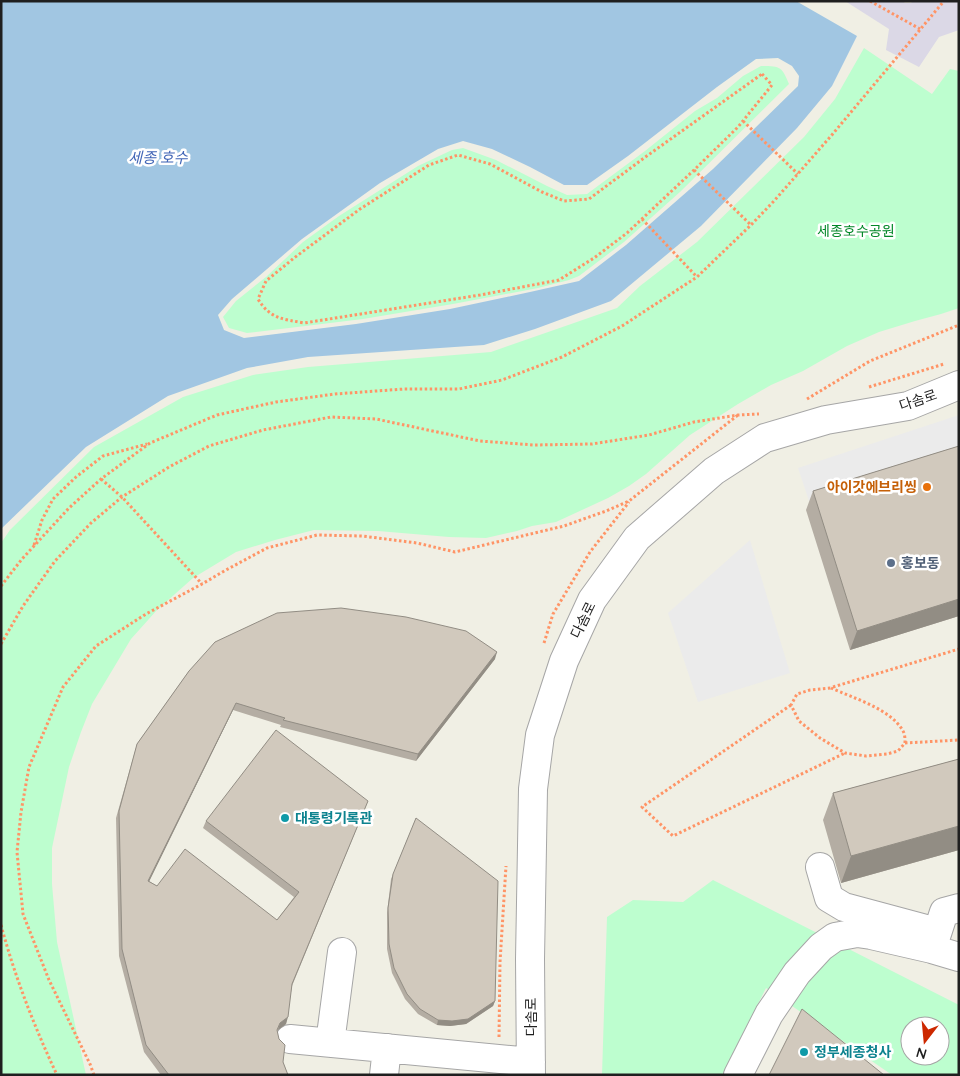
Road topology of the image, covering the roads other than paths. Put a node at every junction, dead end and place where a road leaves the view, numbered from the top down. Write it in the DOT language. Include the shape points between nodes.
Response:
graph roads {
  1 [pos="954,374"];
  2 [pos="820,867"];
  3 [pos="959,908"];
  4 [pos="935,940"];
  5 [pos="342,952"];
  6 [pos="959,957"];
  7 [pos="290,1039"];
  8 [pos="330,1042"];
  9 [pos="387,1048"];
  10 [pos="531,1068"];
  11 [pos="384,1075"];
  12 [pos="738,1075"];
  1 -- 10 [label="street, 다솜로" via="908,406 826,420 765,438 714,471 637,538 592,600 564,661 540,734 533,789"];
  2 -- 4 [label="street" via="829,898"];
  3 -- 4 [label="street" via="944,912"];
  4 -- 6 [label="street"];
  4 -- 12 [label="street" via="857,933 835,937 797,973 769,1014"];
  5 -- 8 [label="street"];
  7 -- 8 [label="street"];
  8 -- 9 [label="street"];
  9 -- 10 [label="street"];
  9 -- 11 [label="street"];
}
